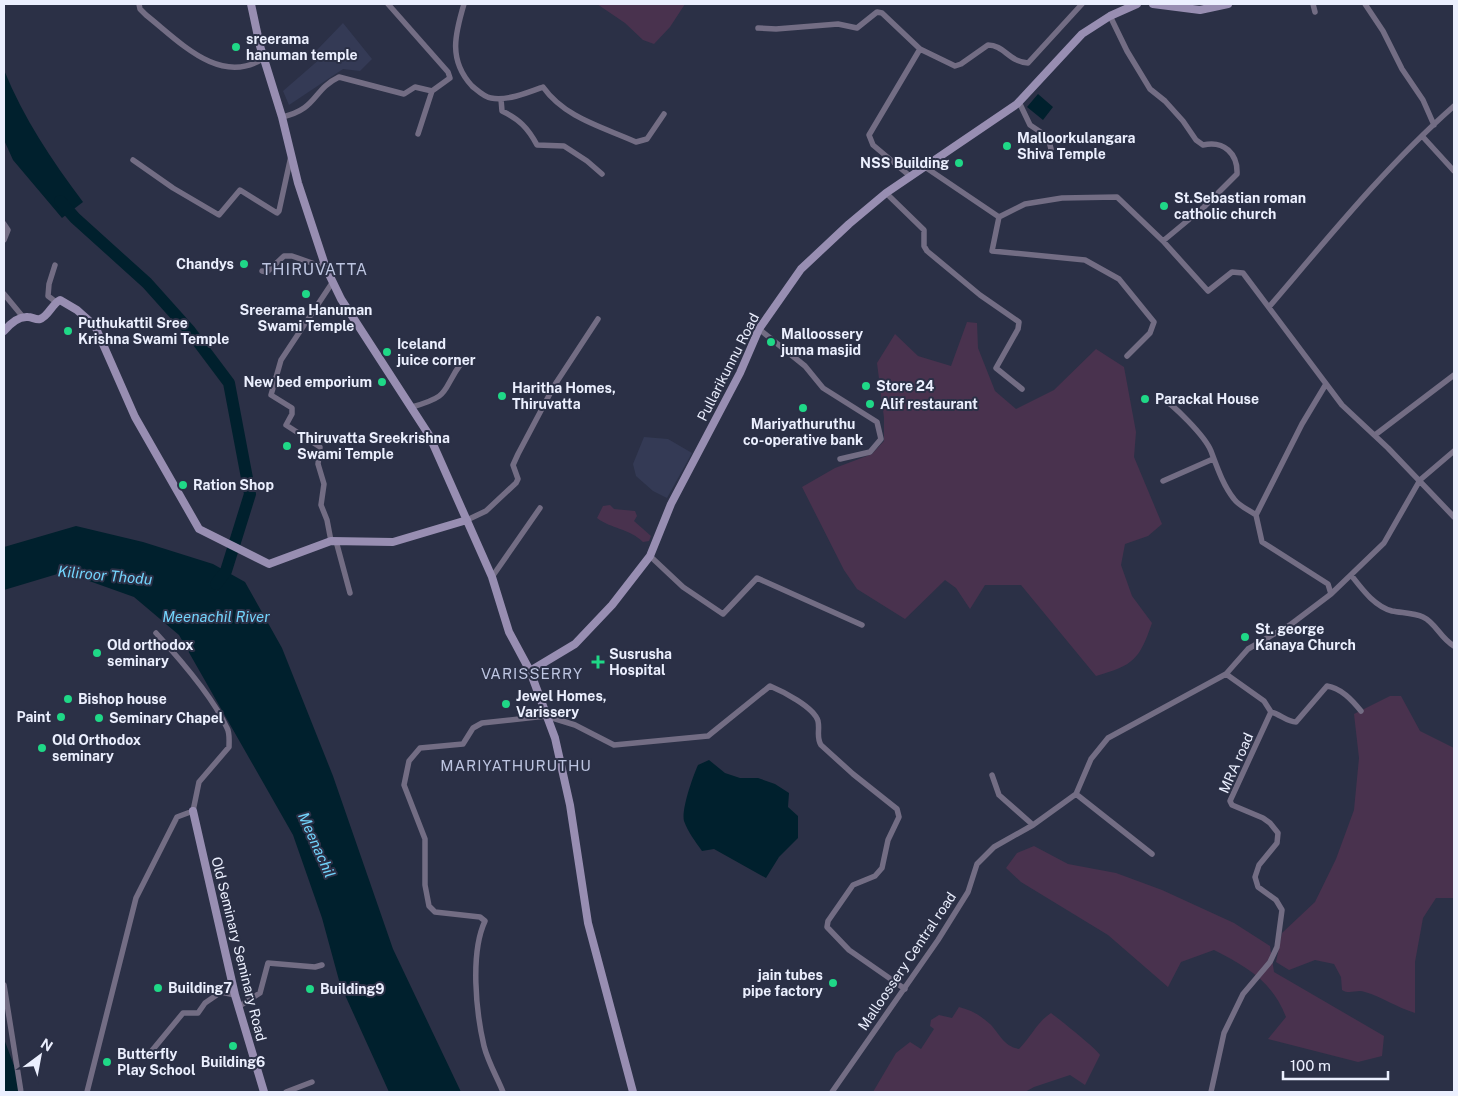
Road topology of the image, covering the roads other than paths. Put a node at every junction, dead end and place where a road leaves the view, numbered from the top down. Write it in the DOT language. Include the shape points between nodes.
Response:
graph roads {
  1 [pos="139,4"];
  2 [pos="251,4"];
  3 [pos="388,4"];
  4 [pos="464,4"];
  5 [pos="1082,4"];
  6 [pos="1137,4"];
  7 [pos="1153,4"];
  8 [pos="1228,4"];
  9 [pos="1313,4"];
  10 [pos="1365,4"];
  11 [pos="1315,12"];
  12 [pos="1110,16"];
  13 [pos="758,28"];
  14 [pos="920,50"];
  15 [pos="264,58"];
  16 [pos="462,75"];
  17 [pos="450,78"];
  18 [pos="432,91"];
  19 [pos="500,99"];
  20 [pos="1019,102"];
  21 [pos="1454,106"];
  22 [pos="664,114"];
  23 [pos="282,117"];
  24 [pos="1434,125"];
  25 [pos="418,134"];
  26 [pos="1422,137"];
  27 [pos="1051,149"];
  28 [pos="291,156"];
  29 [pos="133,160"];
  30 [pos="925,167"];
  31 [pos="1454,171"];
  32 [pos="602,174"];
  33 [pos="911,178"];
  34 [pos="886,193"];
  35 [pos="999,217"];
  36 [pos="4,224"];
  37 [pos="4,240"];
  38 [pos="1163,241"];
  39 [pos="55,265"];
  40 [pos="326,268"];
  41 [pos="262,271"];
  42 [pos="332,283"];
  43 [pos="4,294"];
  44 [pos="56,302"];
  45 [pos="1269,307"];
  46 [pos="23,317"];
  47 [pos="598,318"];
  48 [pos="759,329"];
  49 [pos="4,331"];
  50 [pos="1127,356"];
  51 [pos="462,362"];
  52 [pos="1454,376"];
  53 [pos="1326,384"];
  54 [pos="1022,389"];
  55 [pos="1159,396"];
  56 [pos="412,407"];
  57 [pos="1375,435"];
  58 [pos="1454,451"];
  59 [pos="840,459"];
  60 [pos="1213,460"];
  61 [pos="1420,480"];
  62 [pos="1163,481"];
  63 [pos="540,508"];
  64 [pos="1256,515"];
  65 [pos="1454,516"];
  66 [pos="467,520"];
  67 [pos="334,541"];
  68 [pos="650,556"];
  69 [pos="1351,575"];
  70 [pos="492,577"];
  71 [pos="350,593"];
  72 [pos="1332,594"];
  73 [pos="862,625"];
  74 [pos="156,633"];
  75 [pos="1454,646"];
  76 [pos="530,671"];
  77 [pos="1226,674"];
  78 [pos="1362,711"];
  79 [pos="1270,712"];
  80 [pos="546,716"];
  81 [pos="992,775"];
  82 [pos="1076,794"];
  83 [pos="193,810"];
  84 [pos="1033,825"];
  85 [pos="1152,854"];
  86 [pos="322,965"];
  87 [pos="4,985"];
  88 [pos="904,989"];
  89 [pos="235,995"];
  90 [pos="238,1008"];
  91 [pos="150,1053"];
  92 [pos="312,1082"];
  93 [pos="21,1092"];
  94 [pos="88,1092"];
  95 [pos="264,1092"];
  96 [pos="286,1092"];
  97 [pos="503,1092"];
  98 [pos="633,1092"];
  99 [pos="832,1092"];
  100 [pos="1211,1092"];
  1 -- 15 [label="street" via="146,15 200,58 234,68 251,66"];
  2 -- 15 [label="main road"];
  3 -- 17 [label="street"];
  4 -- 16 [label="street" via="456,36 456,60"];
  5 -- 14 [label="street" via="1028,62 1017,62 993,45 955,66"];
  6 -- 12 [label="main road, Pullarikunnu Road"];
  7 -- 8 [label="main road" via="1200,10"];
  9 -- 11 [label="street"];
  10 -- 24 [label="street" via="1423,100"];
  12 -- 20 [label="main road, Pullarikunnu Road" via="1082,34"];
  12 -- 38 [label="street" via="1150,89 1165,101 1196,140 1204,145 1219,144 1234,155 1237,164 1237,174"];
  13 -- 14 [label="street" via="838,24 857,28 877,12 894,23"];
  14 -- 33 [label="street" via="869,135 873,146"];
  15 -- 23 [label="main road"];
  16 -- 17 [label="street"];
  16 -- 19 [label="street" via="488,98"];
  17 -- 18 [label="street"];
  18 -- 23 [label="street" via="415,87 404,94 339,77 322,90 310,106 298,114"];
  18 -- 25 [label="street"];
  19 -- 22 [label="street" via="543,87 550,98 571,115 636,142 647,139"];
  19 -- 32 [label="street" via="502,111 517,118 537,145 564,146"];
  20 -- 27 [label="street" via="1030,125 1048,137"];
  20 -- 30 [label="main road, Pullarikunnu Road"];
  21 -- 24 [label="street"];
  23 -- 28 [label="main road"];
  24 -- 26 [label="street"];
  26 -- 31 [label="street"];
  26 -- 45 [label="street" via="1345,217"];
  28 -- 29 [label="street" via="277,213 240,190 219,215"];
  28 -- 40 [label="main road"];
  30 -- 33 [label="main road, Pullarikunnu Road"];
  30 -- 35 [label="street"];
  33 -- 34 [label="main road, Pullarikunnu Road"];
  34 -- 48 [label="main road, Pullarikunnu Road" via="801,269"];
  34 -- 54 [label="street" via="924,230 927,251 1019,322 996,368"];
  35 -- 38 [label="street" via="1025,204 1062,198 1117,197"];
  35 -- 50 [label="street" via="992,251 1085,260 1119,280 1154,322 1150,332"];
  36 -- 37 [label="street" via="8,230"];
  38 -- 45 [label="street" via="1208,291 1232,272 1242,273"];
  39 -- 44 [label="street" via="48,284 48,296"];
  40 -- 41 [label="street" via="284,256 267,272"];
  40 -- 42 [label="main road"];
  42 -- 56 [label="main road"];
  42 -- 67 [label="street" via="281,360 271,395 292,408 286,425 320,447 318,464 324,484 321,505"];
  43 -- 46 [label="street"];
  44 -- 46 [label="main road" via="39,320"];
  44 -- 67 [label="main road" via="67,303 95,326 135,417 199,529 269,564"];
  45 -- 53 [label="street"];
  46 -- 49 [label="main road"];
  47 -- 66 [label="street" via="554,386 518,454 513,466 518,479 516,483 486,511"];
  48 -- 59 [label="street" via="805,366 823,388 877,422 882,439 870,452"];
  48 -- 68 [label="main road, Pullarikunnu Road" via="740,373 670,504"];
  51 -- 56 [label="street" via="448,389 437,400"];
  52 -- 57 [label="street"];
  53 -- 57 [label="street" via="1342,406"];
  53 -- 64 [label="street"];
  55 -- 60 [label="street" via="1168,401 1192,427 1211,450"];
  56 -- 66 [label="main road" via="429,435"];
  57 -- 61 [label="street"];
  58 -- 61 [label="street"];
  60 -- 62 [label="street"];
  60 -- 64 [label="street" via="1235,500"];
  61 -- 65 [label="street"];
  61 -- 69 [label="street" via="1384,543"];
  63 -- 70 [label="street"];
  64 -- 72 [label="street" via="1262,542 1328,584"];
  66 -- 67 [label="main road" via="393,542"];
  66 -- 70 [label="main road"];
  67 -- 71 [label="street"];
  68 -- 73 [label="street" via="683,587 723,614 756,578"];
  68 -- 76 [label="main road, Pullarikunnu Road" via="612,605 575,644"];
  69 -- 72 [label="street"];
  69 -- 75 [label="street" via="1380,606 1424,617 1434,625 1443,640"];
  70 -- 76 [label="main road" via="508,632"];
  72 -- 77 [label="street" via="1290,625 1248,649"];
  74 -- 83 [label="street" via="178,657 228,730 229,747 199,782"];
  76 -- 80 [label="main road"];
  77 -- 79 [label="street" via="1264,702"];
  77 -- 82 [label="street" via="1108,738 1091,759"];
  78 -- 79 [label="street" via="1344,694 1327,686 1296,722"];
  79 -- 100 [label="street, MRA road" via="1230,801 1270,824 1278,833 1277,844 1258,865 1254,878 1258,887 1276,900 1282,910 1281,923 1270,962 1243,994 1224,1033"];
  80 -- 88 [label="street" via="575,725 614,745 708,736 770,686 801,703 815,715 821,745 897,809 899,817 888,840 882,868 875,876 853,885 826,927 849,950"];
  80 -- 97 [label="street" via="482,723 474,728 463,744 420,748 409,761 404,785 425,839 425,885 429,906 435,912 480,917 485,922 477,944 477,1003 484,1048"];
  80 -- 98 [label="main road" via="555,738 570,805 588,923"];
  81 -- 84 [label="street" via="999,796"];
  82 -- 84 [label="street, Malloossery Central road"];
  82 -- 85 [label="street"];
  83 -- 89 [label="main road, Old Seminary Seminary Road"];
  83 -- 94 [label="street" via="177,817 136,898"];
  84 -- 88 [label="street, Malloossery Central road" via="994,847 977,864 968,892"];
  86 -- 90 [label="street" via="268,963 260,993"];
  87 -- 93 [label="street"];
  88 -- 99 [label="street, Malloossery Central road"];
  89 -- 90 [label="main road, Old Seminary Seminary Road"];
  89 -- 91 [label="street" via="221,992 198,1013 183,1013"];
  90 -- 95 [label="main road, Old Seminary Seminary Road"];
  92 -- 96 [label="street"];
}
